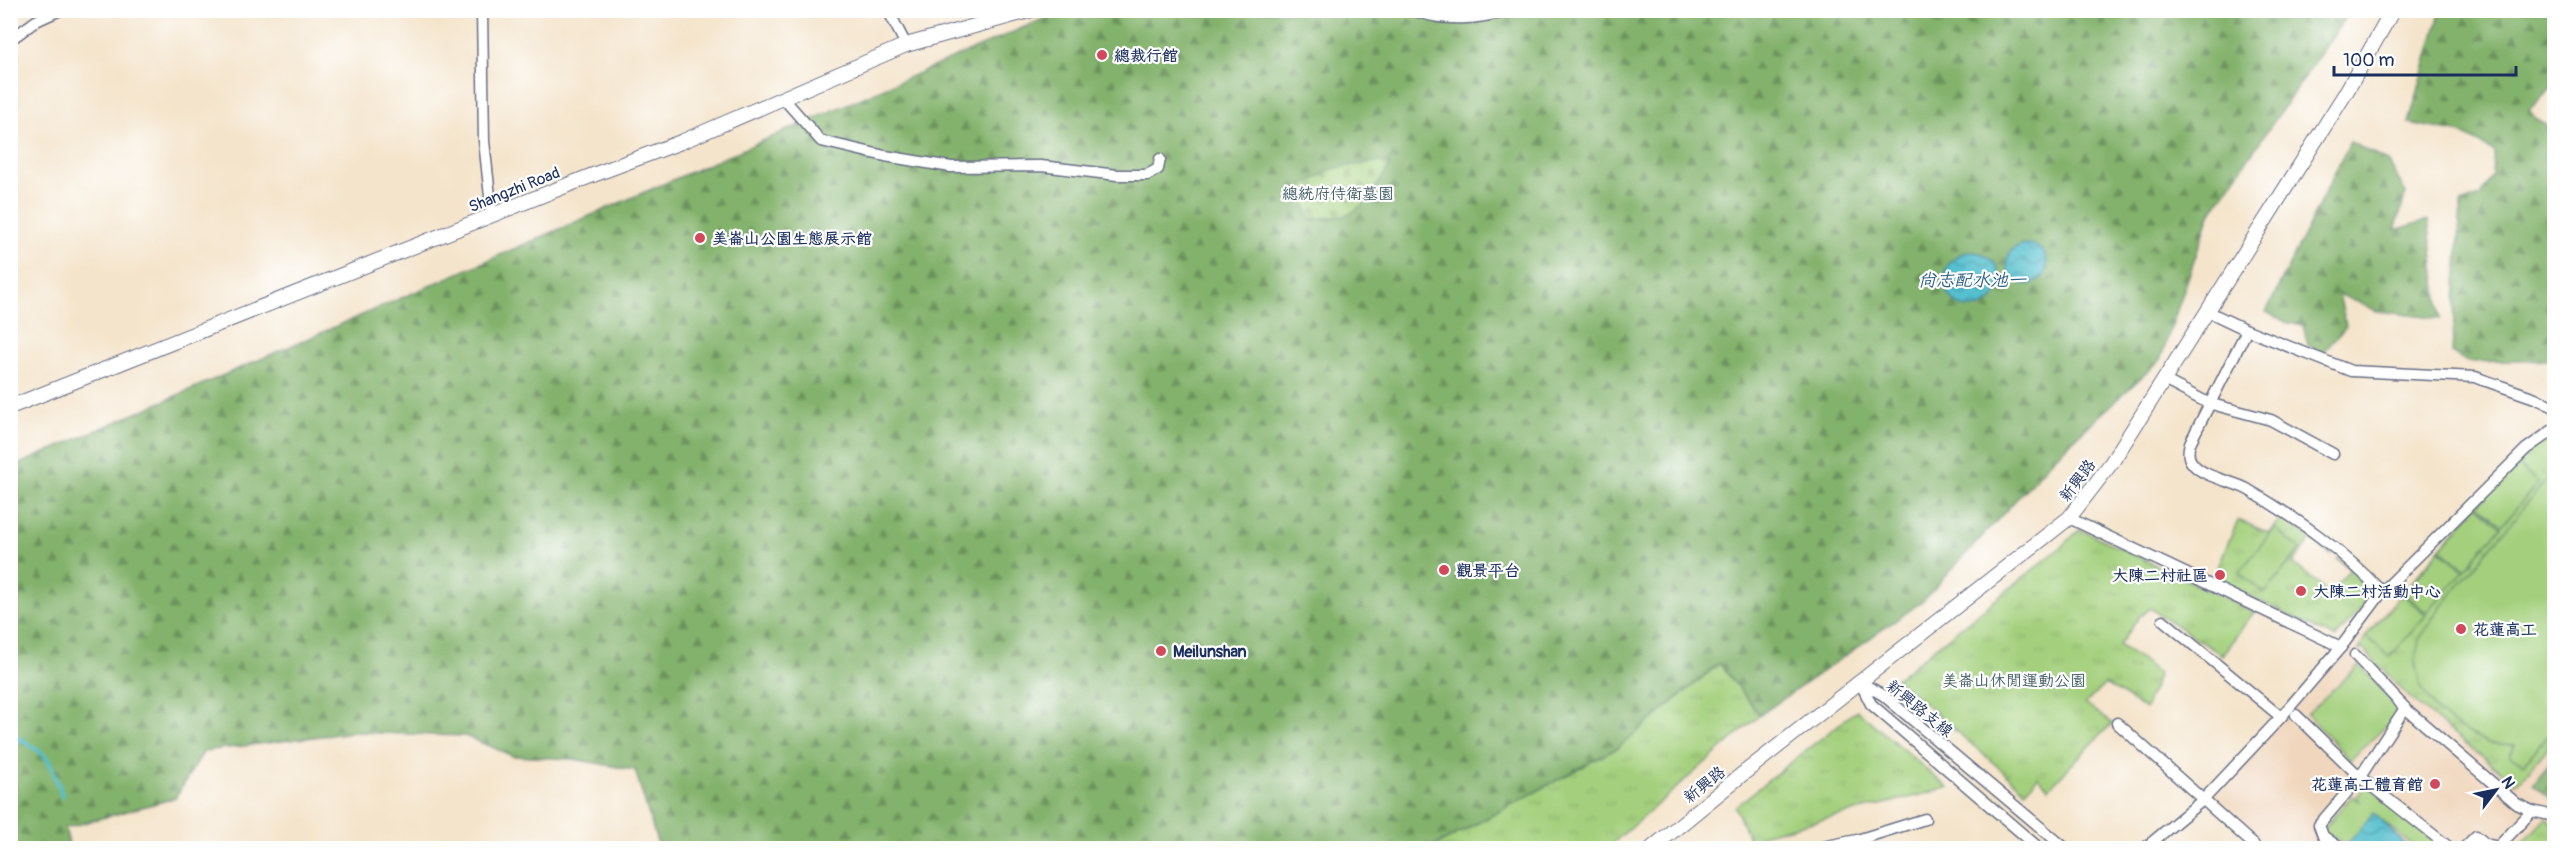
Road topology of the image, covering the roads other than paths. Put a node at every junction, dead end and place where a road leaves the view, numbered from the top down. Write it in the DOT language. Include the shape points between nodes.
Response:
graph roads {
  1 [pos="60,10"];
  2 [pos="482,10"];
  3 [pos="888,10"];
  4 [pos="1032,10"];
  5 [pos="1413,10"];
  6 [pos="1513,10"];
  7 [pos="2393,10"];
  8 [pos="10,40"];
  9 [pos="906,45"];
  10 [pos="784,99"];
  11 [pos="1161,159"];
  12 [pos="492,215"];
  13 [pos="2207,311"];
  14 [pos="2247,330"];
  15 [pos="2164,380"];
  16 [pos="2208,403"];
  17 [pos="10,407"];
  18 [pos="2554,407"];
  19 [pos="2554,429"];
  20 [pos="2333,454"];
  21 [pos="2069,518"];
  22 [pos="2382,592"];
  23 [pos="2163,620"];
  24 [pos="2341,647"];
  25 [pos="2355,655"];
  26 [pos="1860,682"];
  27 [pos="2404,708"];
  28 [pos="2296,715"];
  29 [pos="2281,717"];
  30 [pos="2117,723"];
  31 [pos="2360,777"];
  32 [pos="2204,799"];
  33 [pos="2532,811"];
  34 [pos="2554,814"];
  35 [pos="1925,819"];
  36 [pos="2254,845"];
  37 [pos="2326,845"];
  38 [pos="2499,848"];
  39 [pos="1652,849"];
  40 [pos="1817,849"];
  41 [pos="2038,849"];
  42 [pos="2065,849"];
  43 [pos="2145,849"];
  44 [pos="2340,849"];
  45 [pos="2450,849"];
  46 [pos="2464,849"];
  1 -- 8 [label="street"];
  2 -- 12 [label="street" via="484,141"];
  3 -- 9 [label="street"];
  4 -- 9 [label="street, Shangzhi Road"];
  5 -- 6 [label="street" via="1459,19 1480,19"];
  7 -- 13 [label="street, 新興路"];
  9 -- 10 [label="street, Shangzhi Road"];
  10 -- 11 [label="street" via="821,141 940,165 1041,166 1147,175 1158,169"];
  10 -- 12 [label="street, Shangzhi Road"];
  12 -- 17 [label="street, Shangzhi Road"];
  13 -- 14 [label="street"];
  13 -- 15 [label="street, 新興路"];
  14 -- 16 [label="street"];
  14 -- 18 [label="street" via="2351,371 2475,377"];
  15 -- 16 [label="street"];
  15 -- 21 [label="street, 新興路" via="2112,462"];
  16 -- 20 [label="street" via="2271,420"];
  16 -- 22 [label="street" via="2190,442 2192,464 2244,487 2320,535"];
  19 -- 22 [label="street" via="2526,449"];
  21 -- 24 [label="street"];
  21 -- 26 [label="street, 新興路"];
  22 -- 24 [label="street"];
  23 -- 29 [label="street"];
  24 -- 29 [label="street"];
  25 -- 27 [label="street"];
  26 -- 39 [label="street, 新興路"];
  26 -- 41 [label="street, 新興路支線" via="1871,704"];
  26 -- 42 [label="street, 新興路支線" via="1883,695"];
  27 -- 31 [label="street"];
  27 -- 33 [label="street" via="2517,804"];
  28 -- 31 [label="street"];
  29 -- 32 [label="street"];
  30 -- 32 [label="street"];
  31 -- 37 [label="street" via="2319,825"];
  31 -- 45 [label="street"];
  32 -- 36 [label="street"];
  32 -- 43 [label="street"];
  33 -- 34 [label="street"];
  33 -- 38 [label="street"];
  35 -- 40 [label="street"];
  37 -- 44 [label="street"];
  38 -- 46 [label="street" via="2476,836"];
}
